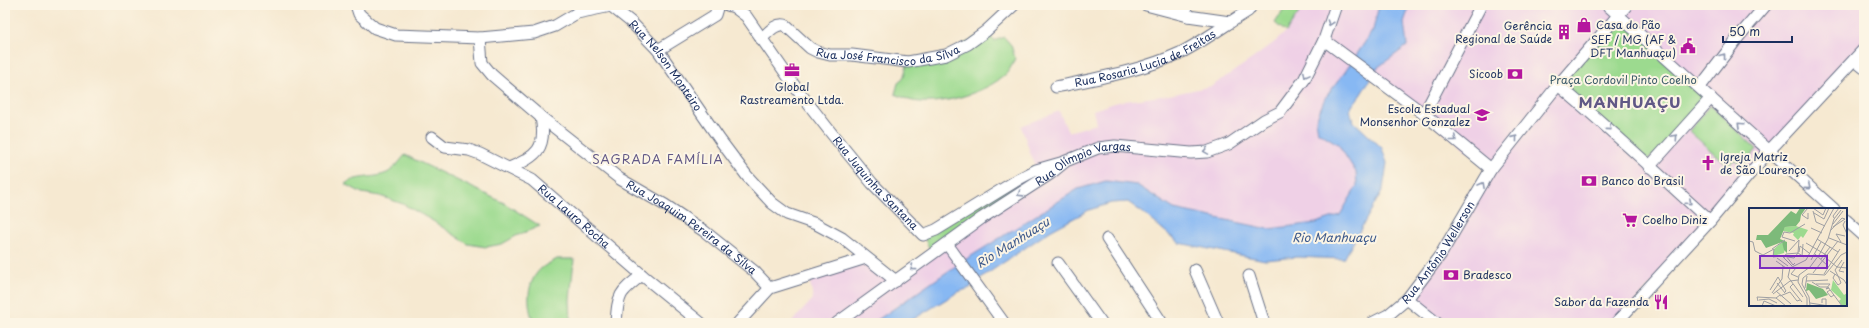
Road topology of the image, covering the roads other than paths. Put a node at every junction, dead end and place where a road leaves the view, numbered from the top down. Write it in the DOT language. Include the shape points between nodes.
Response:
graph roads {
  1 [pos="718,5"];
  2 [pos="727,5"];
  3 [pos="1014,5"];
  4 [pos="1146,5"];
  5 [pos="1183,5"];
  6 [pos="1252,5"];
  7 [pos="1336,5"];
  8 [pos="1481,5"];
  9 [pos="1607,5"];
  10 [pos="1627,5"];
  11 [pos="1766,5"];
  12 [pos="611,6"];
  13 [pos="357,10"];
  14 [pos="1618,15"];
  15 [pos="1188,16"];
  16 [pos="1230,22"];
  17 [pos="480,38"];
  18 [pos="761,39"];
  19 [pos="1324,40"];
  20 [pos="1864,49"];
  21 [pos="658,50"];
  22 [pos="1854,60"];
  23 [pos="1864,68"];
  24 [pos="1558,85"];
  25 [pos="1056,87"];
  26 [pos="1700,87"];
  27 [pos="1711,98"];
  28 [pos="1424,114"];
  29 [pos="541,117"];
  30 [pos="432,137"];
  31 [pos="1768,152"];
  32 [pos="1066,161"];
  33 [pos="1650,167"];
  34 [pos="509,168"];
  35 [pos="1491,169"];
  36 [pos="1833,208"];
  37 [pos="1710,221"];
  38 [pos="1847,221"];
  39 [pos="1864,236"];
  40 [pos="1107,239"];
  41 [pos="947,244"];
  42 [pos="866,258"];
  43 [pos="1058,263"];
  44 [pos="1195,270"];
  45 [pos="642,275"];
  46 [pos="1248,276"];
  47 [pos="896,281"];
  48 [pos="770,288"];
  49 [pos="1406,299"];
  50 [pos="1002,322"];
  51 [pos="616,323"];
  52 [pos="701,323"];
  53 [pos="738,323"];
  54 [pos="837,323"];
  55 [pos="1101,323"];
  56 [pos="1162,323"];
  57 [pos="1218,323"];
  58 [pos="1264,323"];
  59 [pos="1372,323"];
  60 [pos="1437,323"];
  61 [pos="1616,323"];
  1 -- 21 [label="street" via="715,15"];
  2 -- 18 [label="street, Rua Juquinha Santana" via="746,16"];
  3 -- 18 [label="street, Rua José Francisco da Silva" via="968,44 946,55 908,62 824,53 810,48 785,25 780,24"];
  4 -- 15 [label="street"];
  5 -- 15 [label="street"];
  6 -- 16 [label="street, Rua Rosaria Lucia de Freitas" via="1248,11"];
  7 -- 19 [label="street, Rua Olímpio Vargas, one-way"];
  8 -- 28 [label="street"];
  9 -- 14 [label="street"];
  10 -- 14 [label="street"];
  26 -- 11 [label="street, one-way"];
  12 -- 17 [label="street, Rua Nelson Monteiro" via="577,13 555,26 534,33"];
  12 -- 21 [label="street, Rua Nelson Monteiro"];
  13 -- 17 [label="street, Rua Nelson Monteiro" via="375,28 396,35"];
  14 -- 24 [label="street"];
  14 -- 26 [label="street"];
  15 -- 16 [label="street"];
  16 -- 25 [label="street, Rua Rosaria Lucia de Freitas" via="1164,60 1113,75"];
  17 -- 29 [label="street, Rua Joaquim Pereira da Silva" via="482,63 492,75"];
  18 -- 32 [label="street, Rua Juquinha Santana" via="832,134 872,182 924,235 1036,170"];
  19 -- 28 [label="street"];
  19 -- 32 [label="street, Rua Olímpio Vargas, one-way" via="1304,80 1280,112 1229,144 1207,152 1191,153 1115,146 1098,148"];
  20 -- 22 [label="street"];
  21 -- 42 [label="street, Rua Nelson Monteiro" via="720,140 747,176 772,203 787,214 816,224 842,238"];
  22 -- 23 [label="street"];
  22 -- 31 [label="street"];
  24 -- 33 [label="street, one-way"];
  35 -- 24 [label="street, Rua Antônio Wellerson, one-way"];
  26 -- 27 [label="street"];
  31 -- 27 [label="street, one-way"];
  33 -- 27 [label="street, one-way"];
  28 -- 35 [label="street, one-way"];
  29 -- 34 [label="street" via="544,132 537,153 527,161"];
  29 -- 48 [label="street, Rua Joaquim Pereira da Silva" via="620,179 704,231 754,271"];
  30 -- 34 [label="street, Rua Lauro Rocha" via="445,147 475,152"];
  31 -- 36 [label="street, one-way"];
  31 -- 37 [label="street"];
  32 -- 41 [label="street, Rua Olímpio Vargas, one-way"];
  33 -- 37 [label="street, one-way"];
  34 -- 45 [label="street, Rua Lauro Rocha" via="532,180"];
  49 -- 35 [label="street, Rua Antônio Wellerson, one-way" via="1441,254"];
  37 -- 61 [label="street"];
  38 -- 39 [label="street"];
  40 -- 56 [label="street"];
  41 -- 47 [label="street, Rua Olímpio Vargas, one-way"];
  41 -- 50 [label="street"];
  42 -- 47 [label="street, Rua Nelson Monteiro"];
  42 -- 48 [label="street"];
  43 -- 55 [label="street"];
  44 -- 57 [label="street"];
  45 -- 51 [label="street" via="624,289 618,302"];
  45 -- 52 [label="street, Rua Lauro Rocha"];
  46 -- 58 [label="street"];
  47 -- 54 [label="street, Rua Olímpio Vargas"];
  48 -- 53 [label="street"];
  49 -- 59 [label="street, Rua Antônio Wellerson" via="1388,315"];
  49 -- 60 [label="street"];
}
